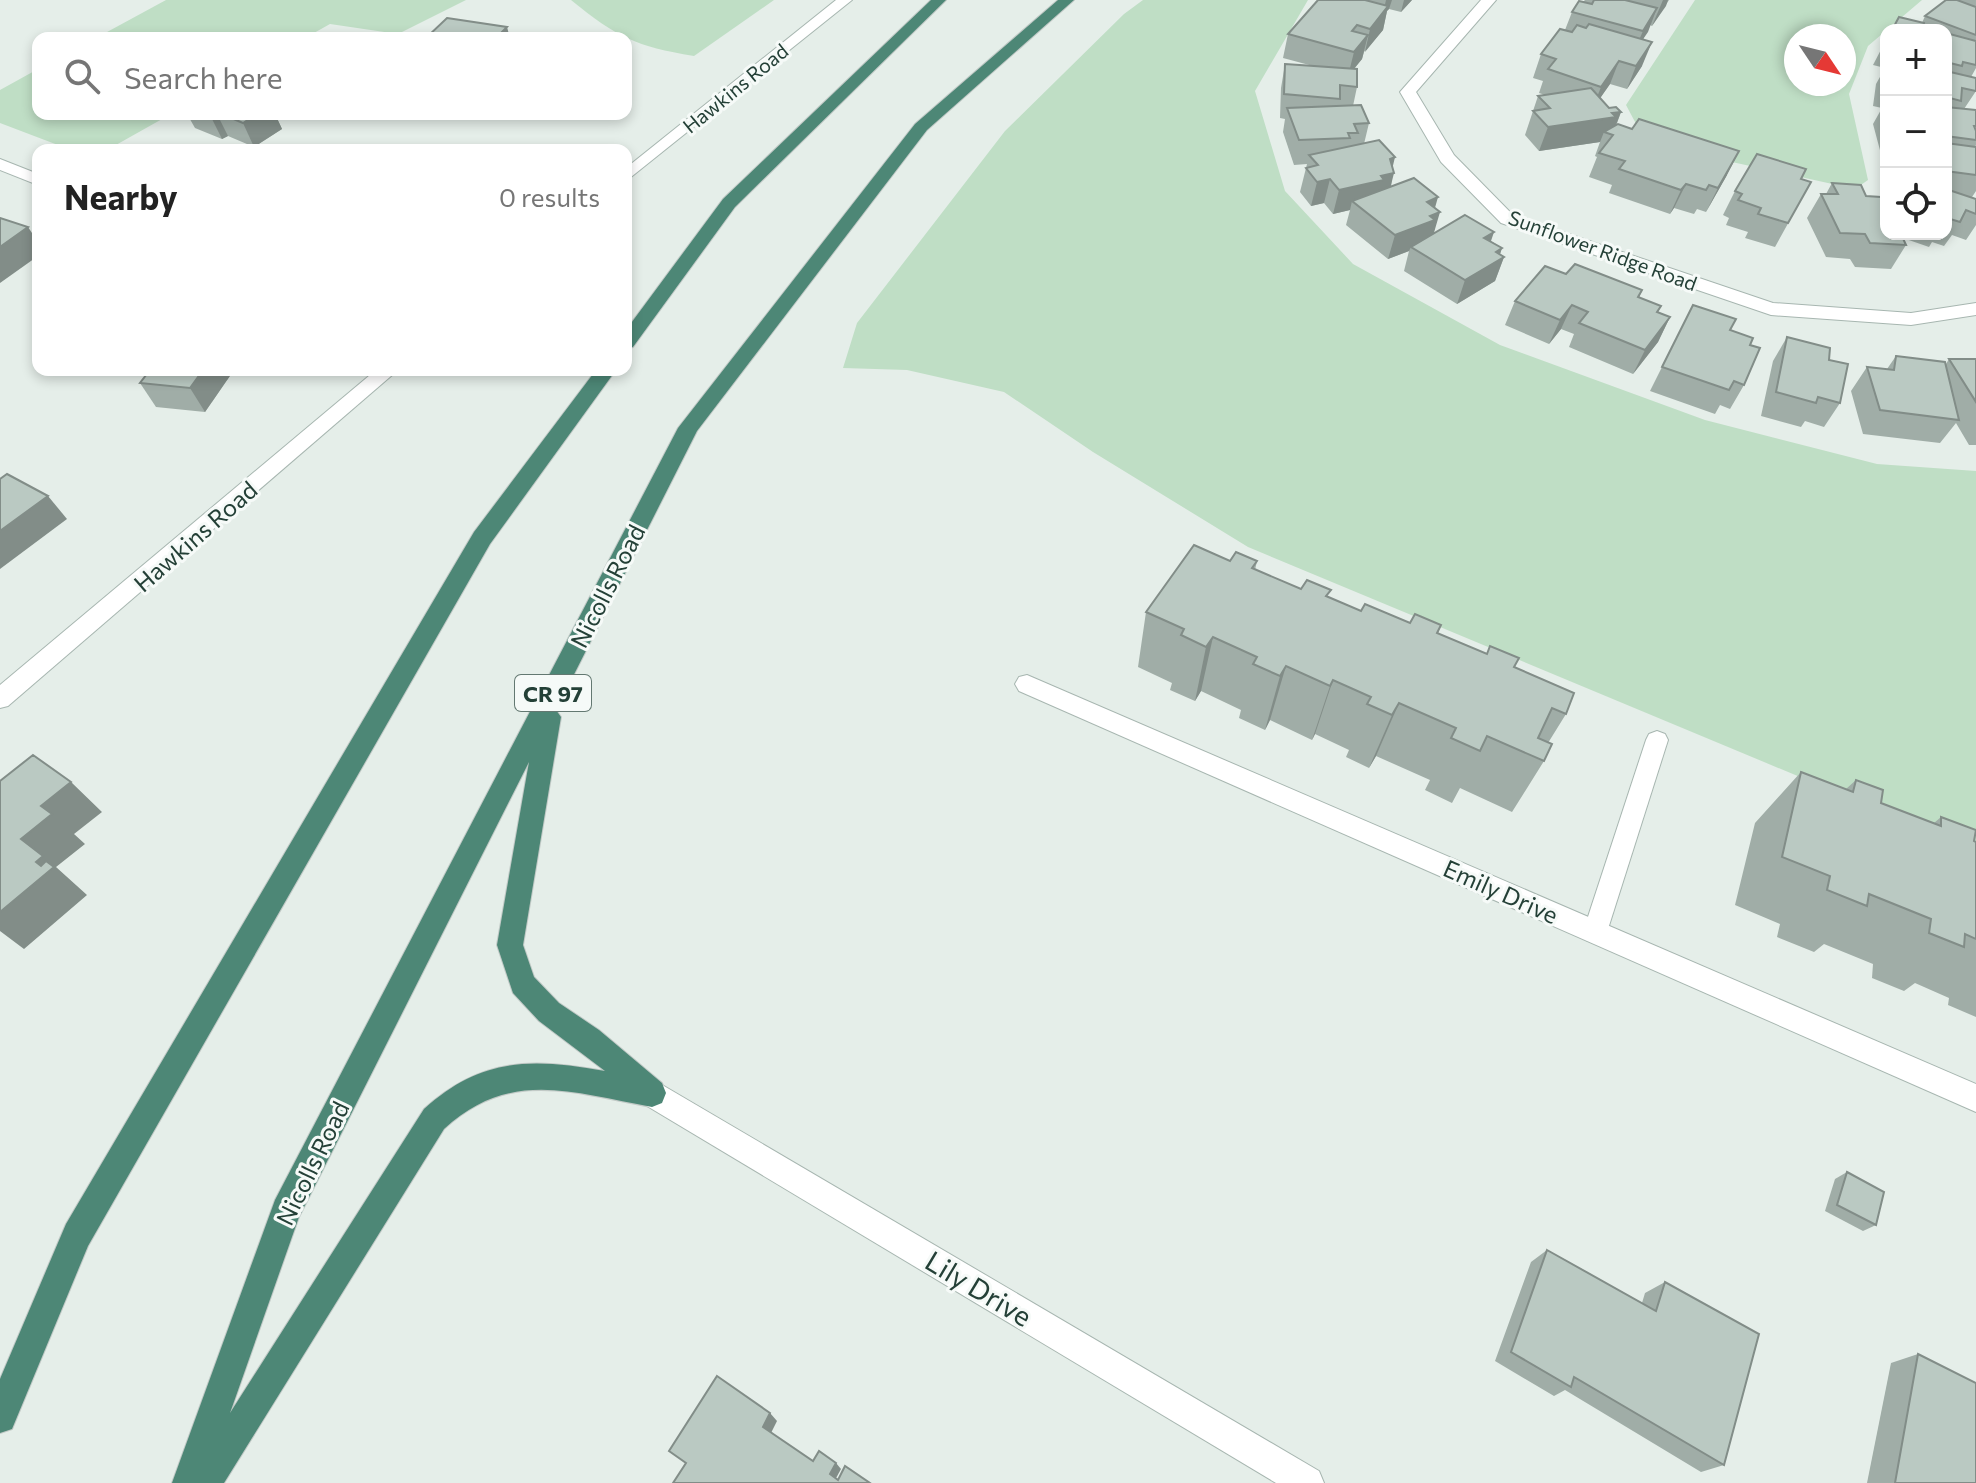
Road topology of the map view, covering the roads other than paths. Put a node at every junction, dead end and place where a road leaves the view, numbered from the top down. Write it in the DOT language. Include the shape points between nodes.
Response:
graph roads {
  1 [pos="845,0"];
  2 [pos="939,0"];
  3 [pos="1067,0"];
  4 [pos="1489,0"];
  5 [pos="0,164"];
  6 [pos="632,171"];
  7 [pos="32,177"];
  8 [pos="1976,309"];
  9 [pos="632,335"];
  10 [pos="381,376"];
  11 [pos="602,376"];
  12 [pos="1027,684"];
  13 [pos="552,694"];
  14 [pos="0,699"];
  15 [pos="1657,740"];
  16 [pos="1595,932"];
  17 [pos="652,1093"];
  18 [pos="1976,1098"];
  19 [pos="0,1417"];
  20 [pos="189,1483"];
  21 [pos="205,1483"];
  22 [pos="1307,1483"];
  1 -- 6 [label="street, Hawkins Road"];
  2 -- 9 [label="highway" via="729,203"];
  3 -- 13 [label="highway, Nicolls Road / CR 97" via="921,127 688,428"];
  4 -- 8 [label="street, Sunflower Ridge Road" via="1408,92 1447,158 1507,219 1771,309 1911,319"];
  5 -- 7 [label="street"];
  10 -- 14 [label="street, Hawkins Road"];
  11 -- 19 [label="highway" via="482,538 77,1235"];
  12 -- 16 [label="street, Emily Drive"];
  13 -- 17 [label="highway" via="510,945 523,984 549,1012"];
  13 -- 20 [label="highway, Nicolls Road / CR 97" via="286,1211"];
  15 -- 16 [label="lane"];
  16 -- 18 [label="street, Emily Drive"];
  17 -- 21 [label="highway" via="537,1076 490,1082 463,1094 434,1119"];
  17 -- 22 [label="street, Lily Drive"];
}
